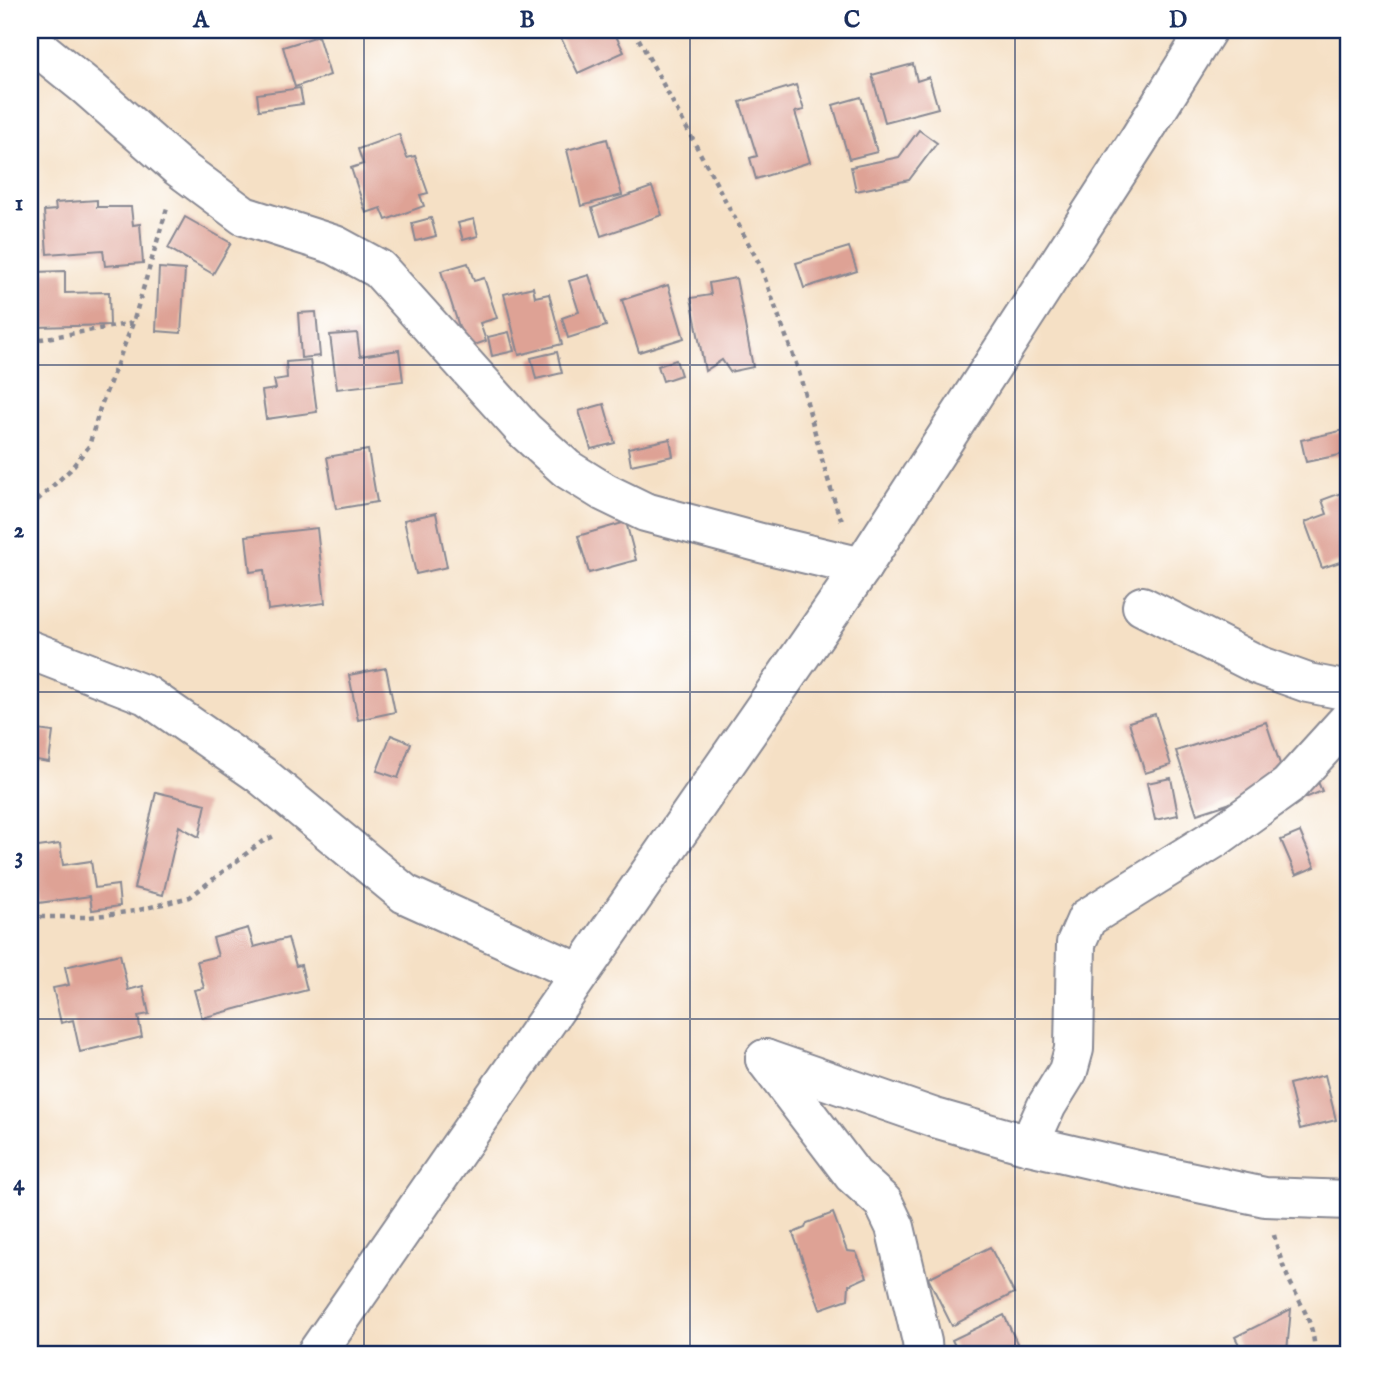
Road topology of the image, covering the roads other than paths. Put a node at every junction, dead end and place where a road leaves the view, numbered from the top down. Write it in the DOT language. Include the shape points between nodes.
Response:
graph roads {
  1 [pos="1207,30"];
  2 [pos="30,41"];
  3 [pos="862,567"];
  4 [pos="1142,606"];
  5 [pos="30,650"];
  6 [pos="1349,691"];
  7 [pos="1349,719"];
  8 [pos="580,973"];
  9 [pos="1028,1145"];
  10 [pos="1349,1200"];
  11 [pos="316,1354"];
  12 [pos="923,1354"];
  1 -- 3 [label="street"];
  2 -- 3 [label="street" via="178,167 244,216 335,245 379,269 524,430 567,469 645,512"];
  3 -- 8 [label="street"];
  4 -- 6 [label="street" via="1258,665 1308,683"];
  5 -- 8 [label="street" via="146,695 261,775 405,894"];
  7 -- 9 [label="street" via="1288,786 1217,837 1087,918 1076,943 1074,1049 1068,1071"];
  8 -- 11 [label="street"];
  9 -- 10 [label="street" via="1265,1197"];
  9 -- 12 [label="street" via="765,1059 853,1175 883,1202 895,1227"];
}
